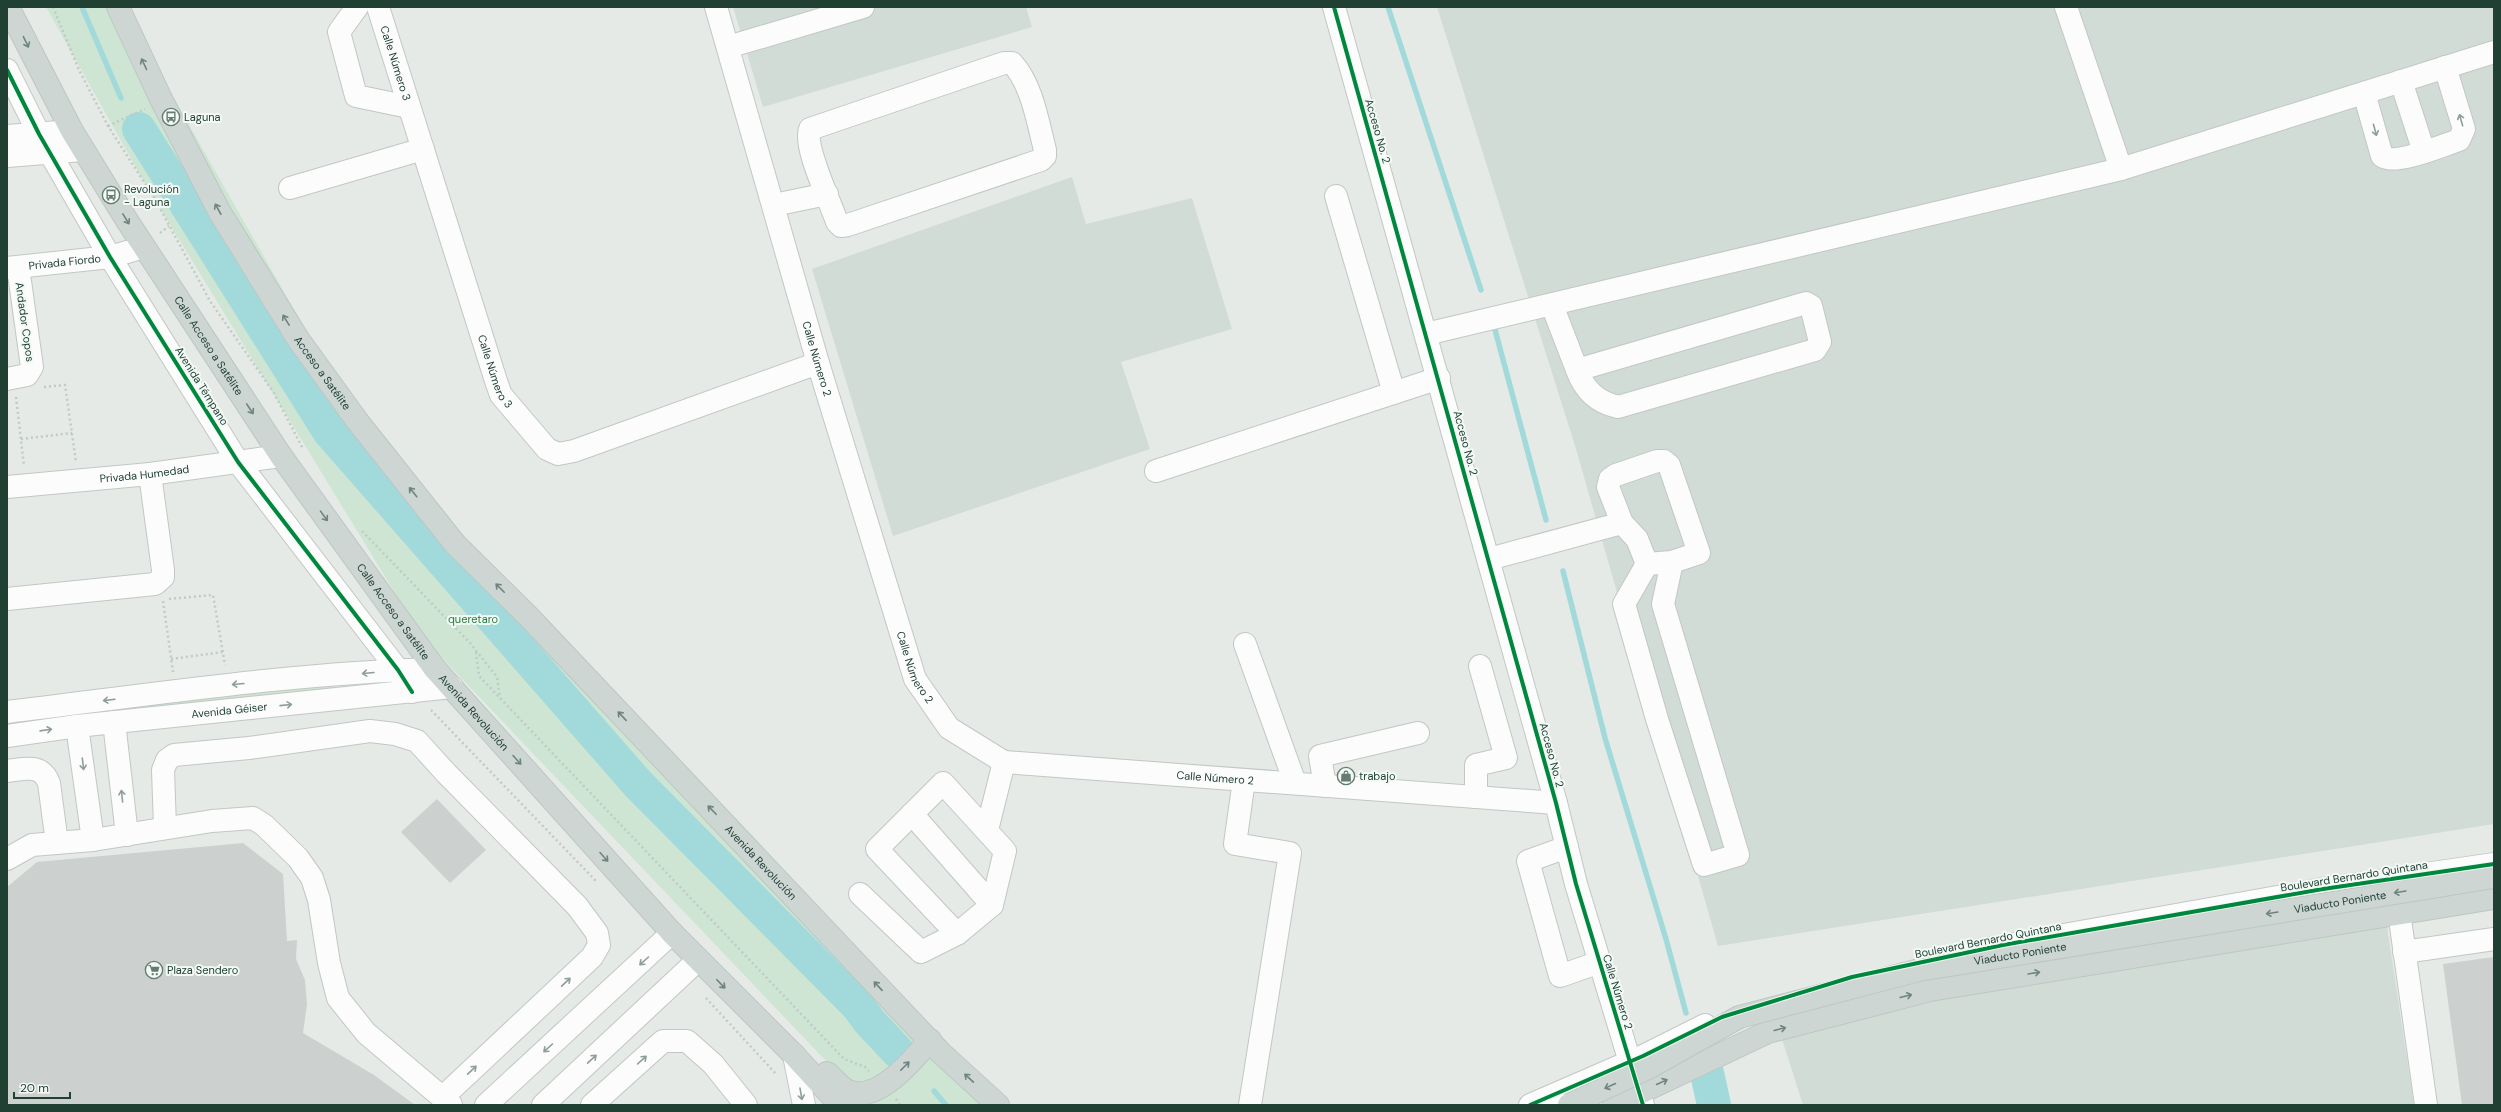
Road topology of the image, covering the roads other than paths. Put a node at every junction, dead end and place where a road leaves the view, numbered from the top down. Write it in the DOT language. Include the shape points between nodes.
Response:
graph roads {
  1 [pos="8,7"];
  2 [pos="118,7"];
  3 [pos="357,7"];
  4 [pos="378,7"];
  5 [pos="716,7"];
  6 [pos="863,7"];
  7 [pos="1334,7"];
  8 [pos="2066,7"];
  9 [pos="728,46"];
  10 [pos="2494,52"];
  11 [pos="2446,68"];
  12 [pos="7,70"];
  13 [pos="2401,81"];
  14 [pos="2364,93"];
  15 [pos="409,107"];
  16 [pos="72,131"];
  17 [pos="39,134"];
  18 [pos="7,136"];
  19 [pos="422,149"];
  20 [pos="83,150"];
  21 [pos="2424,152"];
  22 [pos="51,153"];
  23 [pos="7,156"];
  24 [pos="2121,169"];
  25 [pos="290,188"];
  26 [pos="827,194"];
  27 [pos="1336,196"];
  28 [pos="774,205"];
  29 [pos="144,247"];
  30 [pos="110,257"];
  31 [pos="13,268"];
  32 [pos="1552,305"];
  33 [pos="1426,334"];
  34 [pos="818,363"];
  35 [pos="1577,370"];
  36 [pos="1439,378"];
  37 [pos="24,381"];
  38 [pos="1394,393"];
  39 [pos="281,456"];
  40 [pos="238,462"];
  41 [pos="1156,472"];
  42 [pos="150,474"];
  43 [pos="17,486"];
  44 [pos="1622,522"];
  45 [pos="1489,559"];
  46 [pos="1672,562"];
  47 [pos="1647,564"];
  48 [pos="7,598"];
  49 [pos="528,616"];
  50 [pos="1245,644"];
  51 [pos="1480,666"];
  52 [pos="435,669"];
  53 [pos="398,670"];
  54 [pos="452,687"];
  55 [pos="167,692"];
  56 [pos="419,699"];
  57 [pos="7,712"];
  58 [pos="162,718"];
  59 [pos="114,722"];
  60 [pos="78,726"];
  61 [pos="1418,733"];
  62 [pos="7,736"];
  63 [pos="1004,762"];
  64 [pos="7,771"];
  65 [pos="1244,780"];
  66 [pos="1295,783"];
  67 [pos="1325,786"];
  68 [pos="1476,797"];
  69 [pos="1556,803"];
  70 [pos="912,814"];
  71 [pos="165,827"];
  72 [pos="987,830"];
  73 [pos="126,835"];
  74 [pos="93,840"];
  75 [pos="57,843"];
  76 [pos="1567,847"];
  77 [pos="7,859"];
  78 [pos="2494,864"];
  79 [pos="2494,877"];
  80 [pos="1576,884"];
  81 [pos="860,894"];
  82 [pos="2494,898"];
  83 [pos="992,905"];
  84 [pos="2400,912"];
  85 [pos="672,933"];
  86 [pos="957,934"];
  87 [pos="2494,939"];
  88 [pos="2404,952"];
  89 [pos="698,960"];
  90 [pos="1600,962"];
  91 [pos="754,1018"];
  92 [pos="926,1044"];
  93 [pos="794,1055"];
  94 [pos="1637,1059"];
  95 [pos="1641,1098"];
  96 [pos="447,1101"];
  97 [pos="486,1105"];
  98 [pos="543,1105"];
  99 [pos="592,1105"];
  100 [pos="746,1105"];
  101 [pos="804,1105"];
  102 [pos="840,1105"];
  103 [pos="998,1105"];
  104 [pos="1250,1105"];
  105 [pos="1530,1105"];
  106 [pos="1569,1105"];
  107 [pos="1614,1105"];
  108 [pos="2426,1105"];
  1 -- 16 [label="main road, Calle Acceso a Satélite, one-way"];
  49 -- 2 [label="main road, Acceso a Satélite, one-way" via="456,544 344,405 298,340 154,104"];
  3 -- 15 [label="street" via="339,32 356,96"];
  4 -- 15 [label="street, Calle Número 3"];
  5 -- 9 [label="street, Calle Número 2"];
  6 -- 9 [label="street"];
  7 -- 33 [label="street, Acceso No. 2"];
  8 -- 24 [label="street"];
  9 -- 28 [label="street, Calle Número 2"];
  10 -- 11 [label="street"];
  11 -- 13 [label="street"];
  21 -- 11 [label="street, one-way" via="2459,140 2464,129"];
  12 -- 17 [label="street, Avenida Témpano"];
  13 -- 14 [label="street"];
  13 -- 21 [label="street"];
  14 -- 21 [label="street, one-way" via="2382,156 2387,160 2394,160"];
  14 -- 24 [label="street"];
  15 -- 19 [label="street, Calle Número 3"];
  16 -- 17 [label="street"];
  16 -- 20 [label="main road, Calle Acceso a Satélite"];
  17 -- 18 [label="street"];
  17 -- 22 [label="street, Avenida Témpano"];
  19 -- 25 [label="street"];
  19 -- 34 [label="street, Calle Número 3" via="501,395 547,450 558,454 574,452"];
  20 -- 22 [label="street"];
  20 -- 29 [label="main road, Calle Acceso a Satélite, one-way"];
  22 -- 23 [label="street"];
  22 -- 30 [label="street, Avenida Témpano"];
  24 -- 32 [label="street"];
  26 -- 26 [label="street" via="837,222 841,226 848,225 1040,160 1045,150 1028,90 1016,68 1012,63 1004,63 810,129 807,136"];
  26 -- 28 [label="street"];
  27 -- 38 [label="street"];
  28 -- 34 [label="street, Calle Número 2"];
  29 -- 30 [label="street, Privada Fiordo"];
  29 -- 39 [label="main road, Calle Acceso a Satélite, one-way"];
  30 -- 31 [label="street, Privada Fiordo"];
  30 -- 40 [label="street, Avenida Témpano"];
  31 -- 37 [label="street, Andador Copos" via="32,362"];
  32 -- 33 [label="street"];
  32 -- 35 [label="street"];
  33 -- 36 [label="street, Acceso No. 2"];
  34 -- 63 [label="street, Calle Número 2" via="915,679 949,728"];
  35 -- 35 [label="street" via="1594,398 1618,406 1815,350 1820,342 1811,306 1806,303"];
  36 -- 38 [label="street"];
  36 -- 45 [label="street, Acceso No. 2"];
  38 -- 41 [label="street"];
  39 -- 40 [label="street, Privada Humedad"];
  39 -- 52 [label="main road, Calle Acceso a Satélite, one-way"];
  40 -- 42 [label="street, Privada Humedad"];
  40 -- 53 [label="street, Avenida Témpano"];
  42 -- 43 [label="street, Privada Humedad"];
  42 -- 48 [label="street" via="162,577 155,584"];
  44 -- 45 [label="street"];
  44 -- 46 [label="street" via="1608,487 1610,480 1616,475 1664,461 1669,465 1699,553"];
  44 -- 47 [label="street" via="1637,539"];
  45 -- 69 [label="street, Acceso No. 2"];
  46 -- 47 [label="street"];
  46 -- 47 [label="street" via="1663,604 1738,855 1704,865 1624,604"];
  92 -- 49 [label="main road, Avenida Revolución, one-way"];
  50 -- 66 [label="street"];
  51 -- 68 [label="street" via="1506,758 1476,765"];
  52 -- 53 [label="street"];
  52 -- 54 [label="main road, Avenida Revolución"];
  53 -- 55 [label="street, one-way"];
  53 -- 56 [label="street, Avenida Témpano"];
  54 -- 56 [label="street, Avenida Géiser"];
  54 -- 85 [label="main road, Avenida Revolución, one-way"];
  55 -- 57 [label="street, one-way"];
  55 -- 58 [label="street"];
  58 -- 56 [label="street, Avenida Géiser, one-way"];
  58 -- 59 [label="street, Avenida Géiser"];
  59 -- 60 [label="street, Avenida Géiser"];
  73 -- 59 [label="street, one-way"];
  62 -- 60 [label="street, Avenida Géiser, one-way"];
  60 -- 74 [label="street, one-way"];
  61 -- 67 [label="street" via="1320,756"];
  63 -- 65 [label="street, Calle Número 2"];
  63 -- 72 [label="street"];
  64 -- 75 [label="street" via="34,768 46,774"];
  65 -- 66 [label="street, Calle Número 2"];
  65 -- 104 [label="street" via="1235,844 1290,853"];
  66 -- 67 [label="street, Calle Número 2"];
  67 -- 68 [label="street, Calle Número 2"];
  68 -- 69 [label="street, Calle Número 2"];
  69 -- 76 [label="street, Acceso No. 2"];
  70 -- 72 [label="street" via="943,783"];
  70 -- 83 [label="street"];
  70 -- 86 [label="street" via="877,849"];
  71 -- 73 [label="street"];
  71 -- 96 [label="street" via="253,818 264,825 312,878 319,900 329,964 338,998 366,1033"];
  96 -- 71 [label="street, one-way" via="597,952 599,945 597,933 577,906 451,779 417,741 378,731 355,732 249,748 174,755 167,760 164,770"];
  72 -- 83 [label="street" via="1005,851"];
  73 -- 74 [label="street"];
  74 -- 75 [label="street"];
  75 -- 77 [label="street" via="32,845"];
  76 -- 80 [label="street, Acceso No. 2"];
  76 -- 90 [label="street" via="1528,861 1560,976"];
  78 -- 94 [label="street, Boulevard Bernardo Quintana" via="2323,889 2003,945 1852,977 1722,1017"];
  79 -- 106 [label="main road, Viaducto Poniente, one-way, bridge" via="1919,970 1739,1017 1650,1067"];
  80 -- 90 [label="street, Calle Número 2"];
  81 -- 86 [label="street" via="921,952"];
  82 -- 84 [label="main road"];
  83 -- 86 [label="street"];
  84 -- 88 [label="street"];
  95 -- 84 [label="main road, one-way" via="1768,1032 1930,990"];
  85 -- 89 [label="main road, Avenida Revolución"];
  85 -- 97 [label="street, one-way"];
  87 -- 88 [label="street"];
  88 -- 108 [label="street"];
  89 -- 91 [label="main road, Avenida Revolución, one-way"];
  98 -- 89 [label="street, one-way"];
  90 -- 94 [label="street, Calle Número 2"];
  91 -- 92 [label="main road, one-way" via="781,1025 847,1091 861,1095 885,1084"];
  91 -- 93 [label="main road, Avenida Revolución"];
  103 -- 92 [label="main road, Avenida Revolución, one-way"];
  93 -- 101 [label="street, one-way"];
  93 -- 102 [label="main road, Avenida Revolución"];
  94 -- 95 [label="street, Calle Número 2"];
  94 -- 105 [label="street, Boulevard Bernardo Quintana"];
  95 -- 107 [label="main road"];
  99 -- 100 [label="street, one-way" via="663,1041 687,1041 713,1064"];
}
